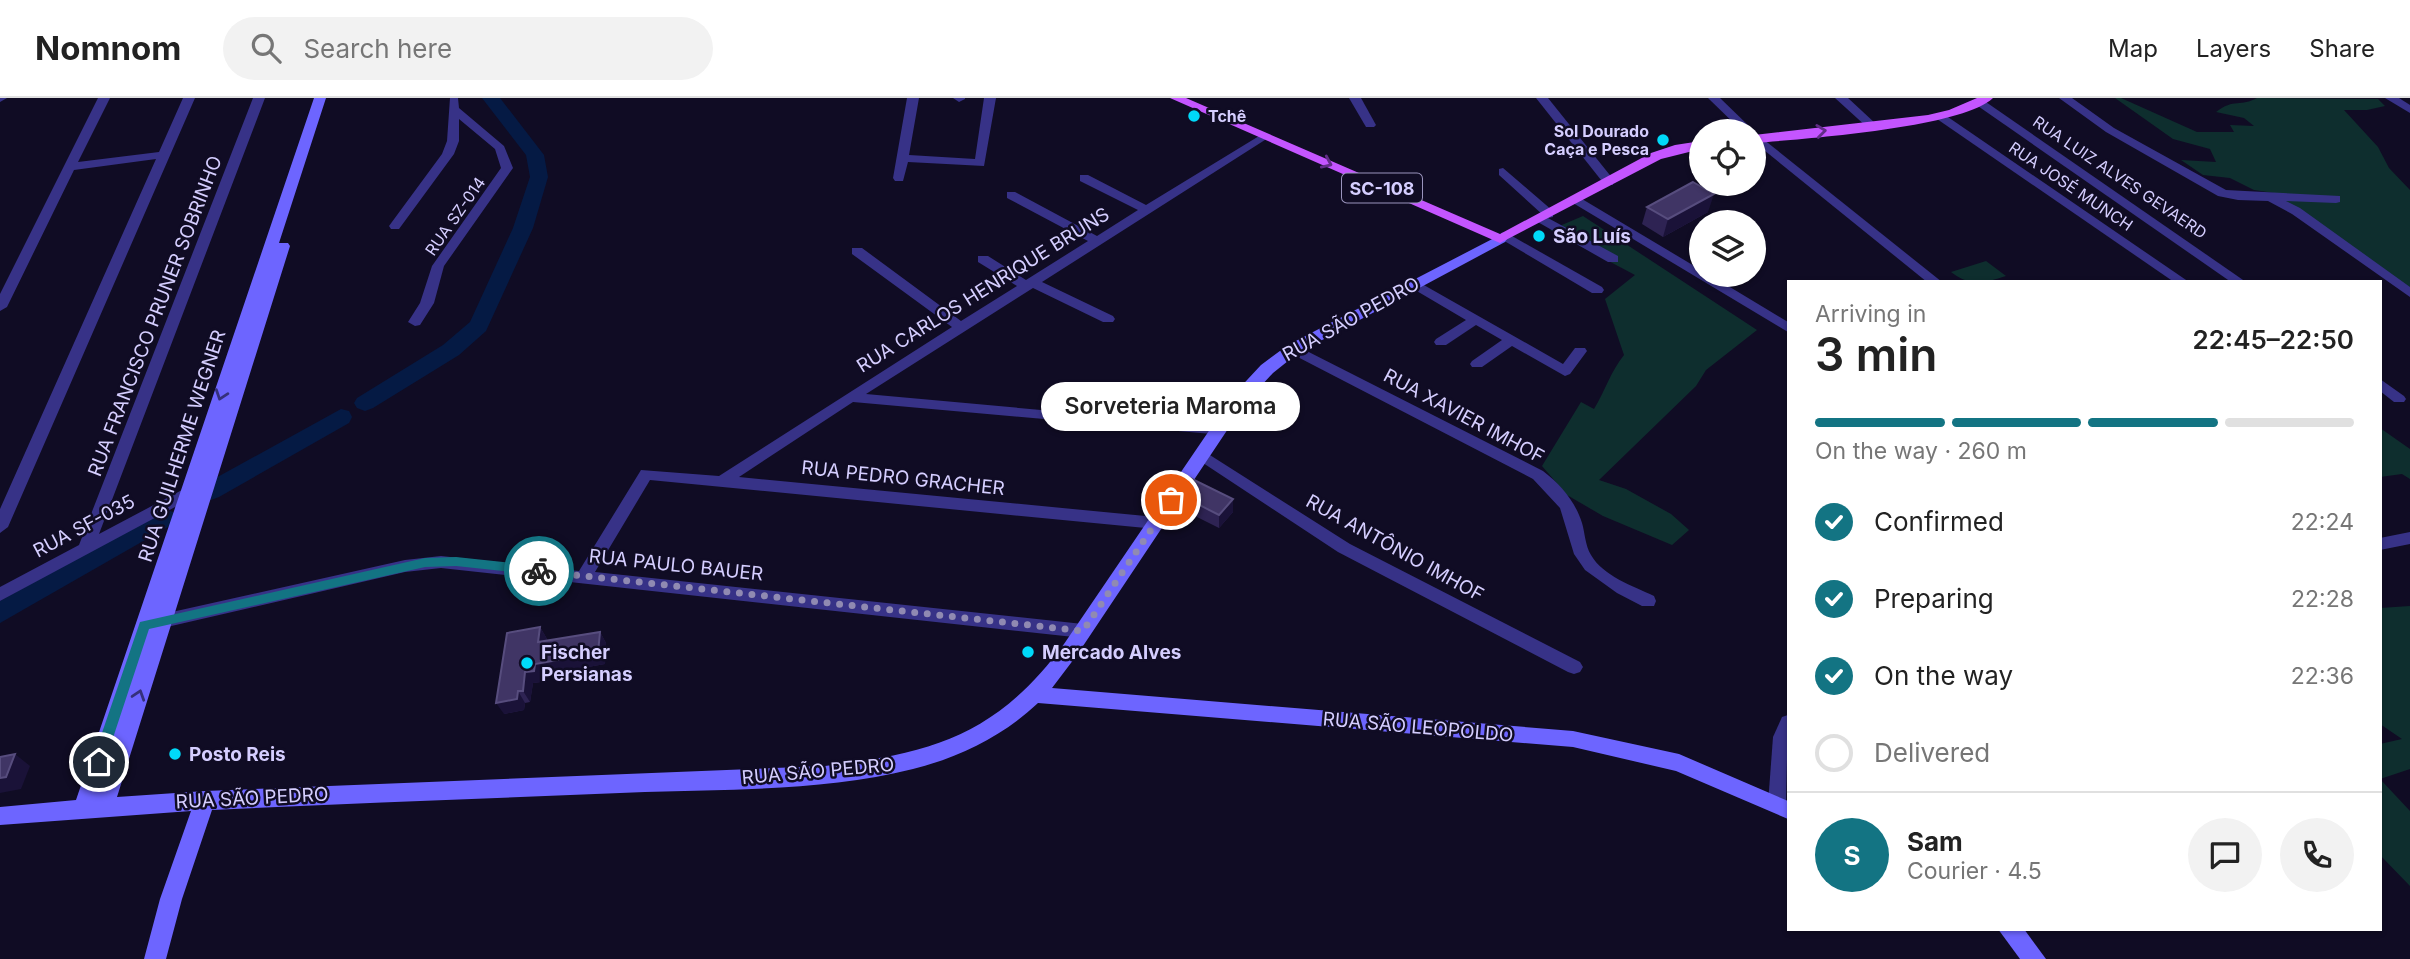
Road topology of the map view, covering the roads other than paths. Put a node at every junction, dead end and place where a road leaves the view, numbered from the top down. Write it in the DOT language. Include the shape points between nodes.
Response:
graph roads {
  1 [pos="104,98"];
  2 [pos="189,98"];
  3 [pos="259,98"];
  4 [pos="320,98"];
  5 [pos="331,98"];
  6 [pos="913,98"];
  7 [pos="990,98"];
  8 [pos="1177,98"];
  9 [pos="1355,98"];
  10 [pos="1542,98"];
  11 [pos="1714,98"];
  12 [pos="1841,98"];
  13 [pos="2065,98"];
  14 [pos="2391,98"];
  15 [pos="1976,101"];
  16 [pos="454,103"];
  17 [pos="2410,110"];
  18 [pos="1941,117"];
  19 [pos="319,118"];
  20 [pos="1735,119"];
  21 [pos="1370,125"];
  22 [pos="1872,126"];
  23 [pos="1264,136"];
  24 [pos="1766,136"];
  25 [pos="1689,147"];
  26 [pos="1766,147"];
  27 [pos="163,155"];
  28 [pos="904,158"];
  29 [pos="68,167"];
  30 [pos="1503,172"];
  31 [pos="899,178"];
  32 [pos="1084,178"];
  33 [pos="1609,182"];
  34 [pos="1011,195"];
  35 [pos="2266,196"];
  36 [pos="2336,199"];
  37 [pos="1577,200"];
  38 [pos="1147,210"];
  39 [pos="1545,216"];
  40 [pos="395,226"];
  41 [pos="1502,238"];
  42 [pos="1098,241"];
  43 [pos="857,251"];
  44 [pos="983,259"];
  45 [pos="1613,260"];
  46 [pos="1933,280"];
  47 [pos="2180,280"];
  48 [pos="2237,280"];
  49 [pos="1029,284"];
  50 [pos="1415,284"];
  51 [pos="1597,290"];
  52 [pos="2410,293"];
  53 [pos="0,307"];
  54 [pos="1108,319"];
  55 [pos="1477,319"];
  56 [pos="415,322"];
  57 [pos="961,327"];
  58 [pos="1787,327"];
  59 [pos="1512,340"];
  60 [pos="1441,342"];
  61 [pos="1293,349"];
  62 [pos="1580,351"];
  63 [pos="1477,363"];
  64 [pos="2382,386"];
  65 [pos="850,397"];
  66 [pos="2399,399"];
  67 [pos="1218,430"];
  68 [pos="1202,455"];
  69 [pos="725,479"];
  70 [pos="196,493"];
  71 [pos="1156,523"];
  72 [pos="0,527"];
  73 [pos="2410,538"];
  74 [pos="2382,544"];
  75 [pos="86,548"];
  76 [pos="584,576"];
  77 [pos="0,596"];
  78 [pos="1648,601"];
  79 [pos="163,621"];
  80 [pos="144,625"];
  81 [pos="1083,631"];
  82 [pos="1574,667"];
  83 [pos="1036,695"];
  84 [pos="1787,724"];
  85 [pos="205,800"];
  86 [pos="94,807"];
  87 [pos="1783,807"];
  88 [pos="0,816"];
  89 [pos="2010,931"];
  90 [pos="155,959"];
  91 [pos="2035,959"];
  1 -- 29 [label="street"];
  2 -- 27 [label="street"];
  3 -- 75 [label="street, RUA FRANCISCO PRUNER SOBRINHO"];
  4 -- 19 [label="main road, RUA GUILHERME WEGNER"];
  5 -- 19 [label="main road, RUA GUILHERME WEGNER"];
  6 -- 28 [label="street"];
  7 -- 28 [label="street" via="980,163"];
  8 -- 23 [label="main road, SC-108"];
  9 -- 21 [label="street"];
  10 -- 33 [label="street"];
  11 -- 20 [label="street"];
  12 -- 22 [label="street"];
  13 -- 35 [label="street" via="2207,187 2238,196"];
  14 -- 17 [label="street"];
  15 -- 18 [label="main road"];
  15 -- 48 [label="street, RUA LUIZ ALVES GEVAERD"];
  16 -- 40 [label="street" via="448,154"];
  16 -- 56 [label="street, RUA SZ-014" via="500,148 507,168 438,266 427,303"];
  18 -- 22 [label="main road"];
  18 -- 47 [label="street, RUA JOSÉ MUNCH"];
  19 -- 70 [label="main road, RUA GUILHERME WEGNER"];
  24 -- 22 [label="main road, one-way"];
  23 -- 38 [label="street, RUA CARLOS HENRIQUE BRUNS"];
  23 -- 41 [label="main road, SC-108, one-way"];
  25 -- 33 [label="main road" via="1666,152"];
  26 -- 46 [label="street"];
  27 -- 29 [label="street"];
  27 -- 72 [label="street"];
  28 -- 31 [label="street"];
  29 -- 53 [label="street"];
  30 -- 39 [label="street"];
  32 -- 38 [label="street"];
  33 -- 37 [label="main road"];
  34 -- 42 [label="street"];
  35 -- 36 [label="street"];
  35 -- 52 [label="street" via="2296,211"];
  37 -- 39 [label="main road"];
  37 -- 58 [label="street"];
  38 -- 42 [label="street, RUA CARLOS HENRIQUE BRUNS"];
  39 -- 41 [label="main road"];
  39 -- 45 [label="street"];
  41 -- 50 [label="main road, RUA SÃO PEDRO"];
  41 -- 51 [label="street"];
  42 -- 49 [label="street, RUA CARLOS HENRIQUE BRUNS"];
  43 -- 57 [label="street"];
  44 -- 49 [label="street"];
  49 -- 54 [label="street"];
  49 -- 57 [label="street, RUA CARLOS HENRIQUE BRUNS"];
  50 -- 55 [label="street"];
  50 -- 61 [label="main road, RUA SÃO PEDRO"];
  55 -- 59 [label="street"];
  55 -- 60 [label="street"];
  57 -- 65 [label="street, RUA CARLOS HENRIQUE BRUNS"];
  59 -- 62 [label="street" via="1565,371"];
  59 -- 63 [label="street"];
  61 -- 67 [label="main road, RUA SÃO PEDRO" via="1253,383"];
  61 -- 78 [label="street, RUA XAVIER IMHOF" via="1538,475 1566,505 1588,563"];
  64 -- 66 [label="street"];
  65 -- 67 [label="street"];
  65 -- 69 [label="street, RUA CARLOS HENRIQUE BRUNS"];
  67 -- 68 [label="main road, RUA SÃO PEDRO"];
  68 -- 71 [label="main road, RUA SÃO PEDRO"];
  68 -- 82 [label="street, RUA ANTÔNIO IMHOF" via="1344,548"];
  69 -- 71 [label="street, RUA PEDRO GRACHER"];
  69 -- 76 [label="street, RUA PEDRO GRACHER" via="646,474"];
  70 -- 75 [label="street, RUA SF-035"];
  70 -- 79 [label="main road, RUA GUILHERME WEGNER"];
  70 -- 80 [label="main road, RUA GUILHERME WEGNER"];
  71 -- 81 [label="main road, RUA SÃO PEDRO"];
  73 -- 74 [label="street"];
  75 -- 77 [label="street, RUA SF-035"];
  76 -- 79 [label="street, RUA PAULO BAUER" via="456,562 425,563"];
  76 -- 81 [label="street, RUA PAULO BAUER"];
  79 -- 80 [label="street, RUA PAULO BAUER"];
  86 -- 79 [label="main road, RUA GUILHERME WEGNER, one-way"];
  80 -- 86 [label="main road, RUA GUILHERME WEGNER"];
  81 -- 83 [label="main road, RUA SÃO PEDRO"];
  83 -- 85 [label="main road, RUA SÃO PEDRO" via="970,741 875,769"];
  83 -- 87 [label="main road, RUA SÃO LEOPOLDO" via="1573,740 1679,763"];
  84 -- 87 [label="street" via="1782,737"];
  85 -- 86 [label="main road, RUA SÃO PEDRO"];
  85 -- 90 [label="main road"];
  86 -- 88 [label="main road, RUA SÃO PEDRO"];
  89 -- 91 [label="main road"];
}
